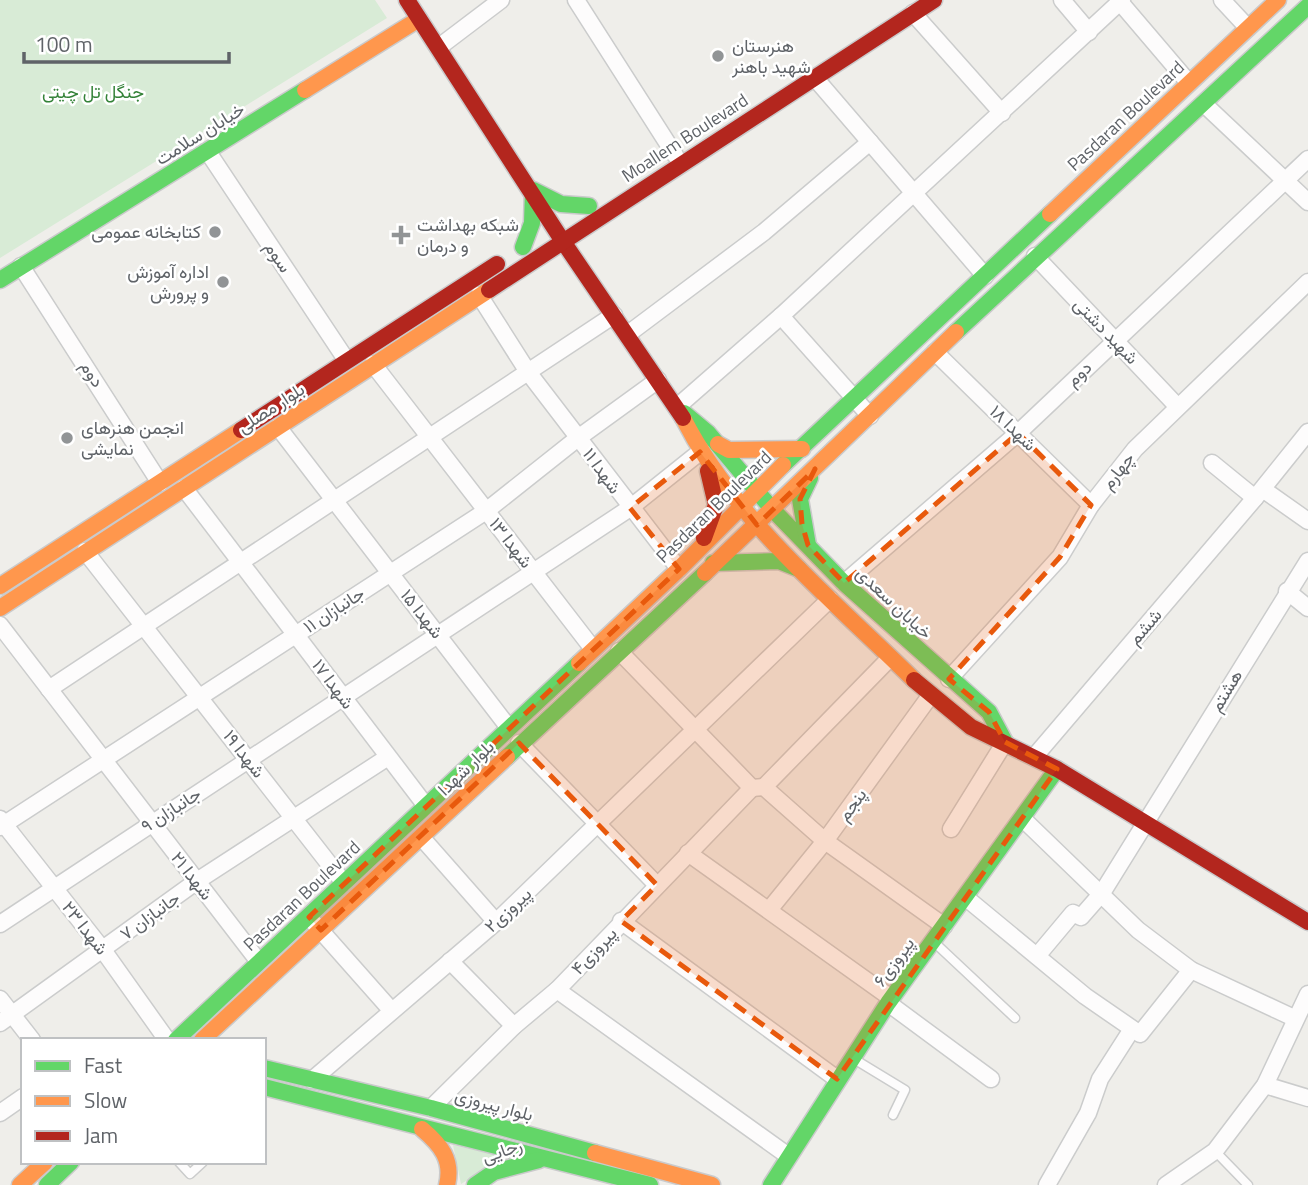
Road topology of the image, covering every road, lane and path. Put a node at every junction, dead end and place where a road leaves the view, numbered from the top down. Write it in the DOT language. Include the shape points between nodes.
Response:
graph roads {
  1 [pos="407,0"];
  2 [pos="501,0"];
  3 [pos="576,0"];
  4 [pos="934,0"];
  5 [pos="1062,0"];
  6 [pos="1222,0"];
  7 [pos="1278,0"];
  8 [pos="1121,1"];
  9 [pos="1308,6"];
  10 [pos="911,7"];
  11 [pos="419,19"];
  12 [pos="1248,28"];
  13 [pos="1090,32"];
  14 [pos="439,47"];
  15 [pos="815,78"];
  16 [pos="1189,83"];
  17 [pos="1203,104"];
  18 [pos="1002,113"];
  19 [pos="870,142"];
  20 [pos="208,152"];
  21 [pos="675,155"];
  22 [pos="1308,159"];
  23 [pos="1284,180"];
  24 [pos="533,190"];
  25 [pos="914,193"];
  26 [pos="1308,202"];
  27 [pos="592,213"];
  28 [pos="559,233"];
  29 [pos="528,253"];
  30 [pos="1035,256"];
  31 [pos="21,266"];
  32 [pos="583,270"];
  33 [pos="985,276"];
  34 [pos="0,280"];
  35 [pos="1308,282"];
  36 [pos="479,295"];
  37 [pos="614,315"];
  38 [pos="781,316"];
  39 [pos="628,334"];
  40 [pos="1115,340"];
  41 [pos="935,352"];
  42 [pos="347,361"];
  43 [pos="373,365"];
  44 [pos="528,372"];
  45 [pos="658,380"];
  46 [pos="854,400"];
  47 [pos="1177,406"];
  48 [pos="677,407"];
  49 [pos="870,416"];
  50 [pos="278,427"];
  51 [pos="1308,432"];
  52 [pos="1018,433"];
  53 [pos="429,437"];
  54 [pos="578,438"];
  55 [pos="718,444"];
  56 [pos="802,449"];
  57 [pos="700,452"];
  58 [pos="200,457"];
  59 [pos="1212,463"];
  60 [pos="815,469"];
  61 [pos="210,471"];
  62 [pos="160,483"];
  63 [pos="184,488"];
  64 [pos="756,491"];
  65 [pos="1260,494"];
  66 [pos="334,500"];
  67 [pos="740,505"];
  68 [pos="1091,505"];
  69 [pos="629,508"];
  70 [pos="772,509"];
  71 [pos="486,511"];
  72 [pos="1308,521"];
  73 [pos="757,525"];
  74 [pos="808,545"];
  75 [pos="702,546"];
  76 [pos="85,551"];
  77 [pos="1308,561"];
  78 [pos="241,562"];
  79 [pos="713,563"];
  80 [pos="679,569"];
  81 [pos="802,570"];
  82 [pos="533,572"];
  83 [pos="390,573"];
  84 [pos="844,583"];
  85 [pos="0,586"];
  86 [pos="1287,591"];
  87 [pos="830,599"];
  88 [pos="0,608"];
  89 [pos="1308,608"];
  90 [pos="0,625"];
  91 [pos="145,625"];
  92 [pos="295,635"];
  93 [pos="438,635"];
  94 [pos="593,649"];
  95 [pos="619,651"];
  96 [pos="890,658"];
  97 [pos="949,679"];
  98 [pos="48,689"];
  99 [pos="930,696"];
  100 [pos="199,697"];
  101 [pos="343,698"];
  102 [pos="509,728"];
  103 [pos="694,729"];
  104 [pos="1005,742"];
  105 [pos="519,743"];
  106 [pos="1035,756"];
  107 [pos="388,757"];
  108 [pos="103,760"];
  109 [pos="248,760"];
  110 [pos="1057,769"];
  111 [pos="758,788"];
  112 [pos="426,806"];
  113 [pos="293,817"];
  114 [pos="1023,819"];
  115 [pos="1146,822"];
  116 [pos="1,823"];
  117 [pos="152,823"];
  118 [pos="597,824"];
  119 [pos="951,830"];
  120 [pos="422,838"];
  121 [pos="825,842"];
  122 [pos="688,853"];
  123 [pos="197,881"];
  124 [pos="344,883"];
  125 [pos="657,885"];
  126 [pos="53,888"];
  127 [pos="1102,893"];
  128 [pos="965,897"];
  129 [pos="769,910"];
  130 [pos="309,917"];
  131 [pos="621,921"];
  132 [pos="496,922"];
  133 [pos="1308,922"];
  134 [pos="0,924"];
  135 [pos="944,926"];
  136 [pos="321,930"];
  137 [pos="933,941"];
  138 [pos="103,950"];
  139 [pos="1037,956"];
  140 [pos="450,961"];
  141 [pos="259,962"];
  142 [pos="1191,970"];
  143 [pos="557,990"];
  144 [pos="0,999"];
  145 [pos="890,1000"];
  146 [pos="1303,1006"];
  147 [pos="391,1010"];
  148 [pos="225,1018"];
  149 [pos="1015,1018"];
  150 [pos="6,1019"];
  151 [pos="514,1026"];
  152 [pos="1132,1029"];
  153 [pos="30,1038"];
  154 [pos="166,1038"];
  155 [pos="178,1038"];
  156 [pos="204,1038"];
  157 [pos="226,1038"];
  158 [pos="851,1057"];
  159 [pos="266,1068"];
  160 [pos="837,1079"];
  161 [pos="991,1079"];
  162 [pos="312,1080"];
  163 [pos="1265,1085"];
  164 [pos="269,1092"];
  165 [pos="378,1095"];
  166 [pos="21,1098"];
  167 [pos="1308,1098"];
  168 [pos="432,1108"];
  169 [pos="0,1113"];
  170 [pos="373,1115"];
  171 [pos="893,1115"];
  172 [pos="419,1128"];
  173 [pos="1215,1151"];
  174 [pos="787,1155"];
  175 [pos="544,1159"];
  176 [pos="43,1164"];
  177 [pos="69,1164"];
  178 [pos="181,1164"];
  179 [pos="201,1164"];
  180 [pos="20,1185"];
  181 [pos="47,1185"];
  182 [pos="447,1185"];
  183 [pos="475,1185"];
  184 [pos="650,1185"];
  185 [pos="712,1185"];
  186 [pos="771,1185"];
  187 [pos="1047,1185"];
  188 [pos="1166,1185"];
  189 [pos="1248,1185"];
  1 -- 11 [label="main road"];
  2 -- 14 [label="street"];
  3 -- 21 [label="street"];
  4 -- 10 [label="main road, Moallem Boulevard"];
  5 -- 13 [label="street"];
  6 -- 12 [label="street"];
  7 -- 12 [label="main road, Pasdaran Boulevard"];
  8 -- 13 [label="street"];
  8 -- 16 [label="street"];
  9 -- 17 [label="main road"];
  10 -- 15 [label="main road, Moallem Boulevard"];
  10 -- 18 [label="street"];
  10 -- 21 [label="main road, Moallem Boulevard"];
  11 -- 14 [label="main road"];
  11 -- 20 [label="main road, خیابان سلامت"];
  12 -- 16 [label="main road, Pasdaran Boulevard"];
  13 -- 18 [label="street"];
  14 -- 24 [label="main road"];
  15 -- 19 [label="street"];
  15 -- 27 [label="main road, Moallem Boulevard"];
  16 -- 33 [label="main road, Pasdaran Boulevard"];
  17 -- 23 [label="street"];
  17 -- 30 [label="main road"];
  18 -- 25 [label="street"];
  19 -- 25 [label="street"];
  19 -- 39 [label="street" via="774,224"];
  20 -- 31 [label="main road, خیابان سلامت"];
  20 -- 42 [label="street, سوم"];
  21 -- 27 [label="main road, Moallem Boulevard"];
  22 -- 23 [label="street, دوم"];
  23 -- 26 [label="street"];
  23 -- 40 [label="street, دوم"];
  24 -- 27 [label="main road"];
  24 -- 28 [label="main road"];
  24 -- 29 [label="main road"];
  25 -- 33 [label="street"];
  25 -- 38 [label="street"];
  27 -- 28 [label="main road, Moallem Boulevard"];
  27 -- 32 [label="main road" via="582,247"];
  28 -- 29 [label="main road, بلوار مصلی"];
  28 -- 32 [label="main road"];
  29 -- 32 [label="main road" via="556,257"];
  29 -- 36 [label="main road, بلوار مصلی"];
  29 -- 42 [label="main road, بلوار مصلی"];
  30 -- 40 [label="street, شهید دشتی"];
  30 -- 41 [label="main road"];
  31 -- 34 [label="main road, خیابان سلامت"];
  31 -- 62 [label="street, دوم"];
  32 -- 37 [label="main road"];
  33 -- 46 [label="main road, Pasdaran Boulevard"];
  35 -- 47 [label="street, چهارم"];
  36 -- 43 [label="main road, بلوار مصلی"];
  36 -- 44 [label="street, شهدا ۱۱"];
  37 -- 39 [label="main road"];
  37 -- 44 [label="street"];
  38 -- 46 [label="street"];
  38 -- 48 [label="street"];
  39 -- 45 [label="main road"];
  40 -- 47 [label="street, شهید دشتی"];
  40 -- 52 [label="street, دوم"];
  41 -- 49 [label="main road"];
  41 -- 52 [label="street, شهدا ۱۸"];
  42 -- 58 [label="main road, بلوار مصلی"];
  43 -- 50 [label="main road, بلوار مصلی"];
  43 -- 53 [label="street, شهدا ۱۳"];
  44 -- 53 [label="street"];
  44 -- 54 [label="street, شهدا ۱۱"];
  45 -- 48 [label="main road"];
  45 -- 54 [label="street, جانبازان ۱۱"];
  46 -- 49 [label="street"];
  46 -- 56 [label="main road, Pasdaran Boulevard"];
  47 -- 68 [label="street, چهارم" via="1135,449"];
  48 -- 55 [label="main road, خیابان سعدی"];
  48 -- 57 [label="main road"];
  49 -- 60 [label="main road"];
  50 -- 61 [label="main road, بلوار مصلی"];
  50 -- 66 [label="street, شهدا ۱۵"];
  51 -- 65 [label="street, ششم"];
  52 -- 68 [label="street, شهدا ۱۸"];
  52 -- 84 [label="street, دوم"];
  53 -- 66 [label="street"];
  53 -- 71 [label="street, شهدا ۱۳"];
  54 -- 69 [label="street, شهدا ۱۱"];
  54 -- 71 [label="street, جانبازان ۱۱"];
  55 -- 56 [label="main road" via="729,450"];
  55 -- 64 [label="main road, خیابان سعدی"];
  56 -- 64 [label="main road, Pasdaran Boulevard"];
  57 -- 67 [label="main road"];
  57 -- 69 [label="street, جانبازان ۹"];
  57 -- 75 [label="main road" via="713,482 716,505"];
  58 -- 61 [label="main road"];
  58 -- 62 [label="main road, بلوار مصلی"];
  59 -- 65 [label="street"];
  60 -- 70 [label="main road"];
  60 -- 74 [label="main road" via="800,499"];
  61 -- 63 [label="main road, بلوار مصلی"];
  62 -- 85 [label="main road, بلوار مصلی"];
  63 -- 76 [label="main road, بلوار مصلی"];
  63 -- 78 [label="street, شهدا ۱۷"];
  64 -- 67 [label="main road, Pasdaran Boulevard"];
  64 -- 70 [label="main road, خیابان سعدی"];
  65 -- 72 [label="street"];
  65 -- 106 [label="street, ششم"];
  66 -- 78 [label="street"];
  66 -- 83 [label="street, شهدا ۱۵"];
  67 -- 73 [label="main road"];
  67 -- 75 [label="main road, Pasdaran Boulevard"];
  68 -- 97 [label="street, چهارم" via="1060,556"];
  69 -- 80 [label="street, شهدا ۱۱"];
  69 -- 82 [label="street, جانبازان ۹"];
  70 -- 73 [label="main road"];
  70 -- 74 [label="main road, خیابان سعدی"];
  71 -- 82 [label="street, شهدا ۱۳"];
  71 -- 83 [label="street, جانبازان ۱۱"];
  73 -- 79 [label="main road, بلوار شهدا"];
  73 -- 81 [label="main road"];
  74 -- 84 [label="main road, خیابان سعدی"];
  75 -- 80 [label="main road, Pasdaran Boulevard"];
  76 -- 88 [label="main road, بلوار مصلی"];
  76 -- 91 [label="street, شهدا ۱۹"];
  77 -- 86 [label="street, هشتم"];
  78 -- 91 [label="street"];
  78 -- 92 [label="street, شهدا ۱۷"];
  79 -- 81 [label="main road" via="779,561"];
  79 -- 95 [label="main road, بلوار شهدا"];
  80 -- 94 [label="main road, Pasdaran Boulevard"];
  81 -- 87 [label="main road"];
  82 -- 93 [label="street, جانبازان ۹"];
  82 -- 94 [label="street, شهدا ۱۳"];
  83 -- 92 [label="street, جانبازان ۱۱"];
  83 -- 93 [label="street, شهدا ۱۵"];
  84 -- 97 [label="main road, خیابان سعدی"];
  86 -- 89 [label="street"];
  86 -- 115 [label="street, هشتم"];
  87 -- 96 [label="main road"];
  87 -- 103 [label="street, پیروزی۲"];
  90 -- 98 [label="street, شهدا ۲۱"];
  91 -- 98 [label="street"];
  91 -- 100 [label="street, شهدا ۱۹"];
  92 -- 100 [label="street, جانبازان ۱۱"];
  92 -- 101 [label="street, شهدا ۱۷"];
  93 -- 101 [label="street, جانبازان ۹"];
  93 -- 102 [label="street, شهدا ۱۵"];
  94 -- 102 [label="main road, Pasdaran Boulevard"];
  95 -- 103 [label="street"];
  95 -- 105 [label="main road, بلوار شهدا"];
  96 -- 99 [label="main road"];
  96 -- 111 [label="street"];
  97 -- 104 [label="main road, خیابان سعدی" via="989,712"];
  98 -- 108 [label="street, شهدا ۲۱"];
  99 -- 104 [label="main road" via="971,727"];
  99 -- 121 [label="street, پنجم"];
  100 -- 108 [label="street, جانبازان ۱۱"];
  100 -- 109 [label="street, شهدا ۱۹"];
  101 -- 107 [label="street, شهدا ۱۷"];
  101 -- 109 [label="street, جانبازان ۹"];
  102 -- 112 [label="main road, Pasdaran Boulevard"];
  103 -- 111 [label="street"];
  103 -- 118 [label="street, پیروزی۲"];
  104 -- 106 [label="main road"];
  104 -- 119 [label="street"];
  105 -- 118 [label="street"];
  105 -- 120 [label="main road, بلوار شهدا"];
  106 -- 110 [label="main road"];
  107 -- 112 [label="street, شهدا ۱۷"];
  107 -- 113 [label="street, جانبازان ۷"];
  108 -- 116 [label="street, جانبازان ۱۱"];
  108 -- 117 [label="street, شهدا ۲۱"];
  109 -- 113 [label="street, شهدا ۱۹"];
  109 -- 117 [label="street, جانبازان ۹"];
  110 -- 114 [label="main road, پیروزی۶"];
  110 -- 115 [label="main road"];
  111 -- 121 [label="street"];
  111 -- 122 [label="street, پیروزی۴"];
  112 -- 124 [label="main road, Pasdaran Boulevard"];
  113 -- 123 [label="street, جانبازان ۷"];
  113 -- 124 [label="street, شهدا ۱۹"];
  114 -- 127 [label="street"];
  114 -- 128 [label="main road, پیروزی۶"];
  115 -- 127 [label="street, هشتم"];
  115 -- 133 [label="main road"];
  116 -- 126 [label="street, شهدا ۲۳"];
  117 -- 123 [label="street, شهدا ۲۱"];
  117 -- 126 [label="street, جانبازان ۹"];
  118 -- 125 [label="street"];
  118 -- 132 [label="street, پیروزی۲"];
  120 -- 132 [label="street"];
  120 -- 136 [label="main road, بلوار شهدا"];
  121 -- 129 [label="street, پنجم"];
  121 -- 135 [label="street"];
  122 -- 125 [label="street, پیروزی۴"];
  122 -- 129 [label="street"];
  123 -- 138 [label="street, جانبازان ۷"];
  123 -- 141 [label="street, شهدا ۲۱"];
  124 -- 130 [label="main road, Pasdaran Boulevard"];
  125 -- 131 [label="street, پیروزی۴"];
  126 -- 134 [label="street, جانبازان ۹"];
  126 -- 138 [label="street, شهدا ۲۳"];
  127 -- 139 [label="street, هشتم" via="1081,917 1073,913"];
  127 -- 142 [label="street" via="1138,930"];
  128 -- 135 [label="main road, پیروزی۶"];
  128 -- 139 [label="street"];
  129 -- 145 [label="street"];
  130 -- 136 [label="street"];
  130 -- 141 [label="main road, Pasdaran Boulevard"];
  131 -- 143 [label="street, پیروزی۴"];
  131 -- 160 [label="street"];
  132 -- 140 [label="street, پیروزی۲"];
  135 -- 137 [label="main road, پیروزی۶"];
  136 -- 147 [label="street"];
  136 -- 148 [label="main road, بلوار شهدا"];
  137 -- 145 [label="main road, پیروزی۶"];
  137 -- 149 [label="lane"];
  138 -- 150 [label="street, جانبازان ۷"];
  138 -- 154 [label="street, شهدا ۲۳"];
  139 -- 152 [label="street"];
  140 -- 147 [label="street, پیروزی۲"];
  140 -- 151 [label="street"];
  141 -- 155 [label="main road, Pasdaran Boulevard"];
  142 -- 146 [label="street"];
  142 -- 152 [label="street" via="1140,1034"];
  143 -- 151 [label="street, پیروزی۴"];
  143 -- 174 [label="street"];
  144 -- 150 [label="street"];
  145 -- 158 [label="main road, پیروزی۶"];
  145 -- 161 [label="street"];
  146 -- 163 [label="street"];
  147 -- 162 [label="street, پیروزی۲"];
  148 -- 156 [label="main road, بلوار شهدا"];
  148 -- 157 [label="main road"];
  150 -- 153 [label="street"];
  151 -- 168 [label="street, پیروزی۴"];
  152 -- 187 [label="street" via="1100,1079 1088,1113"];
  158 -- 160 [label="main road, پیروزی۶"];
  158 -- 171 [label="lane" via="905,1090"];
  159 -- 162 [label="main road, بلوار پیروزی"];
  160 -- 174 [label="main road, پیروزی۶"];
  162 -- 165 [label="main road, بلوار پیروزی"];
  163 -- 167 [label="street"];
  163 -- 173 [label="street"];
  164 -- 170 [label="main road"];
  165 -- 168 [label="main road, بلوار پیروزی"];
  165 -- 170 [label="main road"];
  166 -- 169 [label="street"];
  168 -- 185 [label="main road, بلوار پیروزی"];
  170 -- 172 [label="main road"];
  172 -- 175 [label="main road"];
  172 -- 182 [label="main road" via="444,1150 449,1164"];
  173 -- 188 [label="street"];
  173 -- 189 [label="lane"];
  174 -- 186 [label="main road, پیروزی۶"];
  175 -- 183 [label="main road, رجایی" via="494,1172"];
  175 -- 184 [label="main road"];
  176 -- 180 [label="main road"];
  177 -- 181 [label="main road"];
  178 -- 179 [label="lane" via="190,1174"];
}
